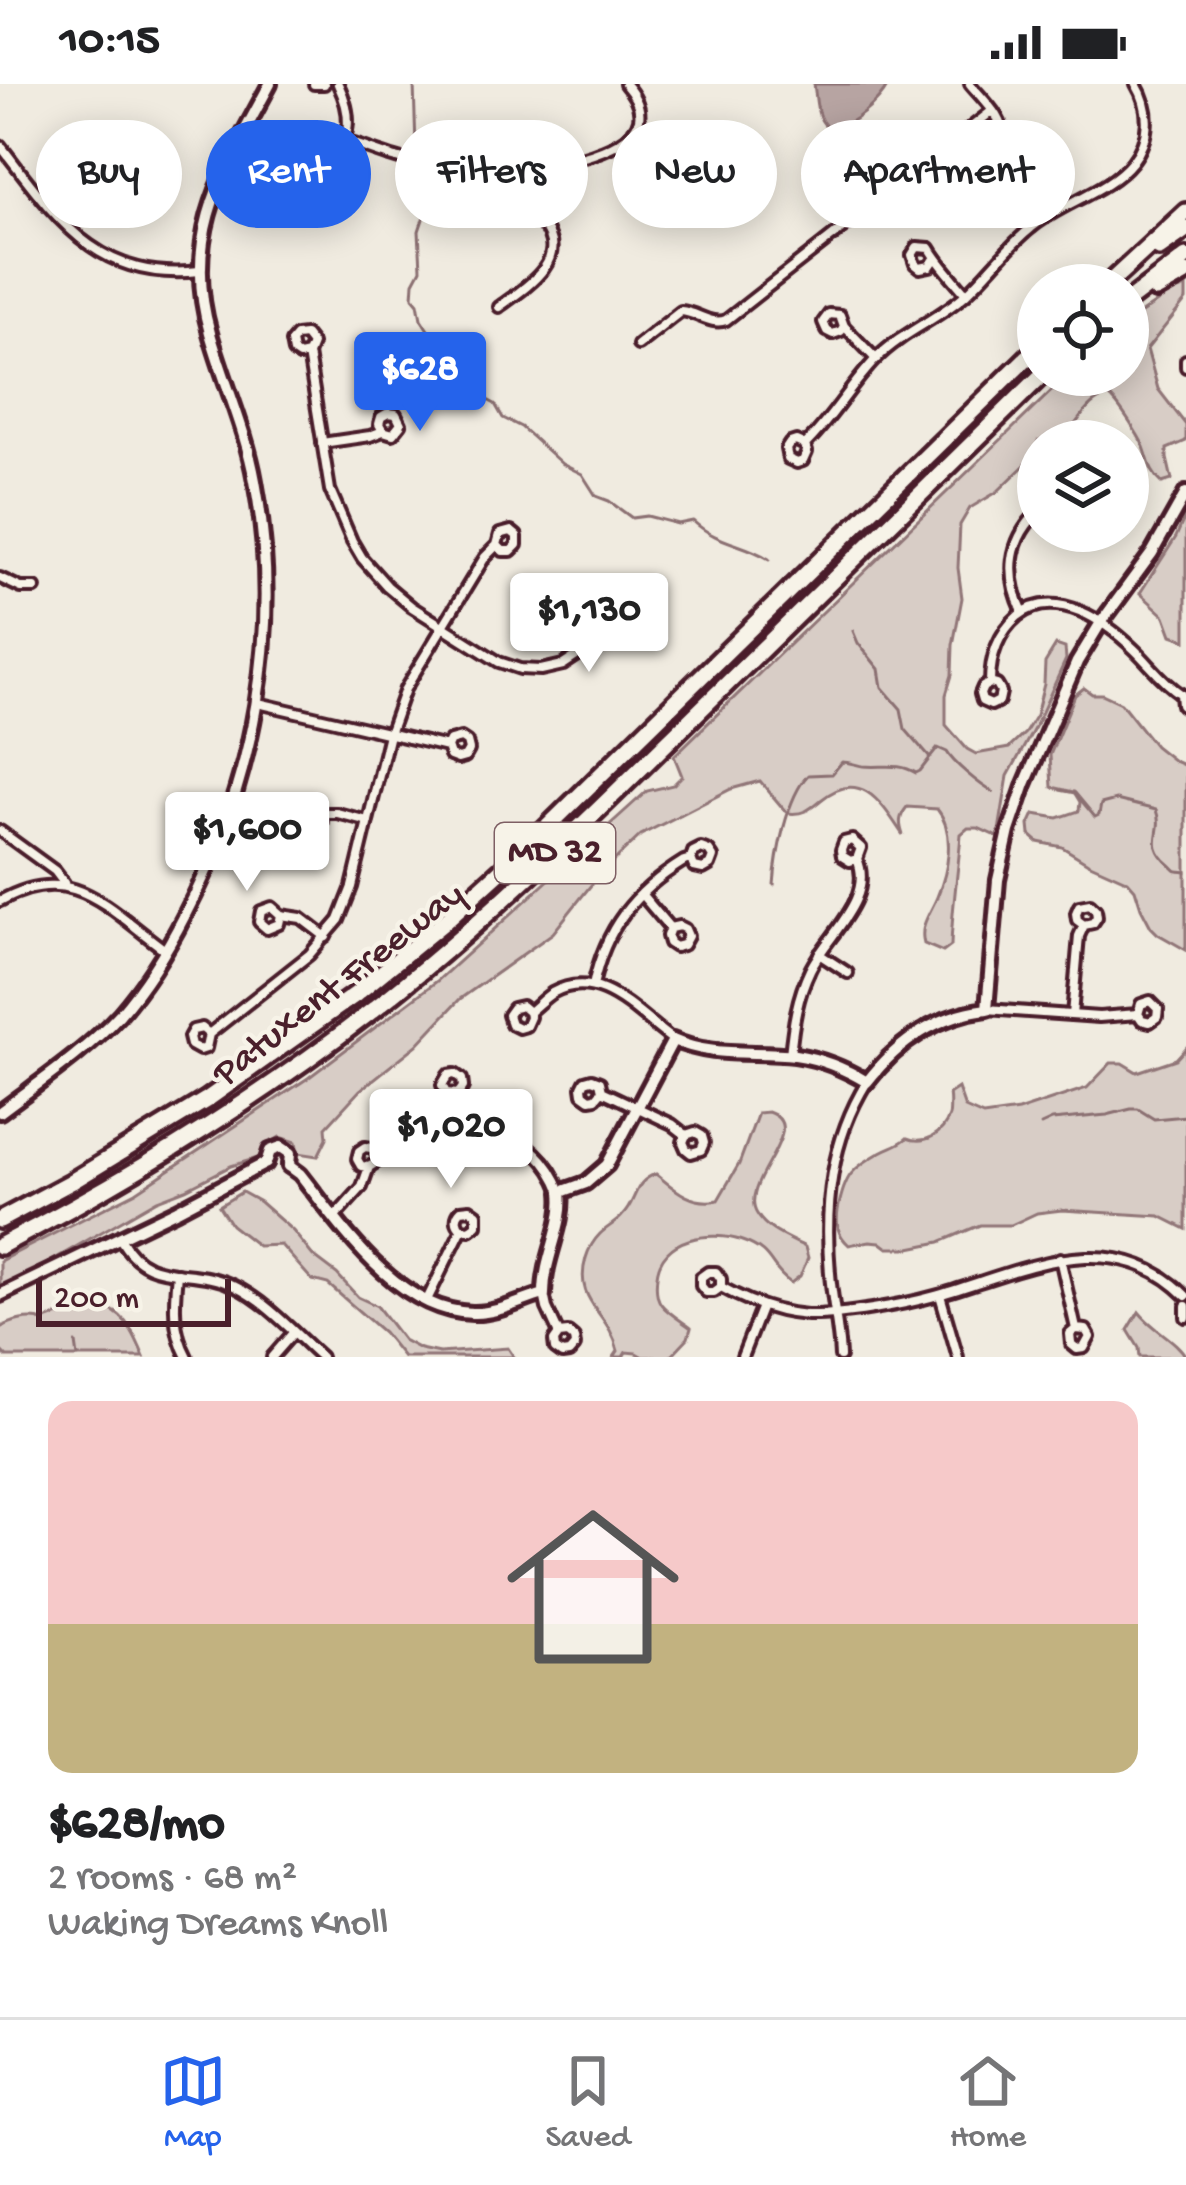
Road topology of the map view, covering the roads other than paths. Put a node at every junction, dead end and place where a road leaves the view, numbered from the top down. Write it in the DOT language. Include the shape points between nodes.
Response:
graph roads {
  1 [pos="270,84"];
  2 [pos="314,84"];
  3 [pos="324,84"];
  4 [pos="338,84"];
  5 [pos="625,84"];
  6 [pos="970,84"];
  7 [pos="1136,84"];
  8 [pos="992,111"];
  9 [pos="347,120"];
  10 [pos="998,120"];
  11 [pos="0,145"];
  12 [pos="1186,212"];
  13 [pos="1186,229"];
  14 [pos="1186,257"];
  15 [pos="934,260"];
  16 [pos="1130,264"];
  17 [pos="1137,264"];
  18 [pos="200,272"];
  19 [pos="1186,274"];
  20 [pos="1149,287"];
  21 [pos="1149,293"];
  22 [pos="966,294"];
  23 [pos="499,307"];
  24 [pos="844,326"];
  25 [pos="638,345"];
  26 [pos="308,354"];
  27 [pos="876,359"];
  28 [pos="1017,367"];
  29 [pos="1021,396"];
  30 [pos="383,431"];
  31 [pos="322,443"];
  32 [pos="805,445"];
  33 [pos="1186,493"];
  34 [pos="1017,541"];
  35 [pos="497,545"];
  36 [pos="0,578"];
  37 [pos="35,588"];
  38 [pos="1024,612"];
  39 [pos="1100,624"];
  40 [pos="442,626"];
  41 [pos="598,634"];
  42 [pos="990,683"];
  43 [pos="1184,691"];
  44 [pos="258,703"];
  45 [pos="1186,708"];
  46 [pos="389,734"];
  47 [pos="447,747"];
  48 [pos="322,813"];
  49 [pos="368,821"];
  50 [pos="0,831"];
  51 [pos="691,859"];
  52 [pos="857,859"];
  53 [pos="64,885"];
  54 [pos="642,895"];
  55 [pos="0,901"];
  56 [pos="280,915"];
  57 [pos="1084,925"];
  58 [pos="670,928"];
  59 [pos="326,937"];
  60 [pos="165,950"];
  61 [pos="818,954"];
  62 [pos="848,973"];
  63 [pos="593,986"];
  64 [pos="987,1010"];
  65 [pos="529,1012"];
  66 [pos="1138,1014"];
  67 [pos="1072,1015"];
  68 [pos="209,1034"];
  69 [pos="673,1040"];
  70 [pos="790,1055"];
  71 [pos="867,1082"];
  72 [pos="602,1091"];
  73 [pos="458,1094"];
  74 [pos="637,1108"];
  75 [pos="0,1112"];
  76 [pos="686,1135"];
  77 [pos="266,1162"];
  78 [pos="290,1166"];
  79 [pos="369,1168"];
  80 [pos="561,1192"];
  81 [pos="334,1218"];
  82 [pos="0,1220"];
  83 [pos="462,1229"];
  84 [pos="120,1238"];
  85 [pos="0,1246"];
  86 [pos="1060,1258"];
  87 [pos="177,1273"];
  88 [pos="721,1286"];
  89 [pos="544,1294"];
  90 [pos="940,1294"];
  91 [pos="0,1295"];
  92 [pos="1186,1295"];
  93 [pos="427,1300"];
  94 [pos="761,1306"];
  95 [pos="1186,1306"];
  96 [pos="835,1312"];
  97 [pos="1186,1317"];
  98 [pos="1076,1328"];
  99 [pos="293,1333"];
  100 [pos="559,1334"];
  101 [pos="187,1357"];
  102 [pos="272,1357"];
  103 [pos="321,1357"];
  104 [pos="742,1357"];
  105 [pos="840,1357"];
  106 [pos="958,1357"];
  1 -- 18 [label="street" via="211,202"];
  2 -- 3 [label="street"];
  4 -- 9 [label="street"];
  5 -- 23 [label="street" via="639,113 623,141 514,176 513,189 548,233 550,256 539,276"];
  6 -- 8 [label="street"];
  7 -- 22 [label="street" via="1148,121 1133,160 1036,224"];
  8 -- 10 [label="street"];
  8 -- 25 [label="street" via="727,320 681,311"];
  11 -- 18 [label="street" via="85,244 149,271"];
  12 -- 16 [label="highway"];
  13 -- 17 [label="highway"];
  14 -- 20 [label="highway"];
  15 -- 22 [label="street"];
  18 -- 44 [label="street" via="258,501 265,638"];
  19 -- 21 [label="highway"];
  22 -- 27 [label="street"];
  24 -- 27 [label="street"];
  26 -- 31 [label="street"];
  27 -- 32 [label="street"];
  28 -- 82 [label="highway, Patuxent Freeway / MD 32" via="531,843 414,947 206,1100"];
  29 -- 85 [label="highway, Patuxent Freeway / MD 32" via="547,860 414,977 218,1121"];
  30 -- 31 [label="street"];
  31 -- 40 [label="street" via="335,506 362,558"];
  33 -- 39 [label="street"];
  34 -- 38 [label="street" via="1014,589"];
  35 -- 40 [label="street"];
  36 -- 37 [label="street"];
  38 -- 39 [label="street" via="1064,605"];
  38 -- 42 [label="street" via="999,640"];
  39 -- 43 [label="street" via="1161,681"];
  39 -- 64 [label="street" via="1067,681 1016,807 998,880"];
  40 -- 41 [label="street" via="500,662 530,670 572,661"];
  40 -- 46 [label="street"];
  43 -- 45 [label="street"];
  44 -- 46 [label="street"];
  44 -- 60 [label="street" via="217,849"];
  46 -- 47 [label="street"];
  46 -- 49 [label="street"];
  48 -- 49 [label="street"];
  49 -- 59 [label="street" via="348,898"];
  50 -- 53 [label="street"];
  51 -- 54 [label="street"];
  52 -- 61 [label="street" via="858,893"];
  53 -- 55 [label="street" via="29,887"];
  53 -- 60 [label="street"];
  54 -- 58 [label="street"];
  54 -- 63 [label="street" via="612,930"];
  56 -- 59 [label="street" via="301,918"];
  57 -- 67 [label="street"];
  59 -- 68 [label="street"];
  60 -- 75 [label="street" via="105,1029"];
  61 -- 62 [label="street"];
  61 -- 70 [label="street" via="798,1002"];
  63 -- 65 [label="street" via="560,989"];
  63 -- 69 [label="street"];
  64 -- 67 [label="street"];
  64 -- 71 [label="street" via="917,1033"];
  66 -- 67 [label="street"];
  69 -- 70 [label="street" via="717,1053"];
  69 -- 74 [label="street"];
  70 -- 71 [label="street"];
  71 -- 96 [label="street" via="841,1131 832,1170"];
  72 -- 74 [label="street"];
  73 -- 80 [label="street" via="537,1154"];
  74 -- 76 [label="street"];
  74 -- 80 [label="street" via="601,1172"];
  77 -- 78 [label="street" via="276,1172"];
  77 -- 78 [label="street" via="281,1147"];
  77 -- 84 [label="street"];
  78 -- 81 [label="street"];
  79 -- 81 [label="street"];
  80 -- 89 [label="street"];
  81 -- 93 [label="street" via="377,1266"];
  83 -- 93 [label="street"];
  84 -- 87 [label="street" via="139,1263"];
  84 -- 91 [label="street"];
  86 -- 90 [label="street"];
  86 -- 92 [label="street" via="1125,1262"];
  86 -- 98 [label="street"];
  87 -- 99 [label="street" via="235,1286"];
  87 -- 101 [label="street" via="175,1319"];
  88 -- 94 [label="street"];
  89 -- 93 [label="street" via="478,1313"];
  89 -- 100 [label="street"];
  90 -- 96 [label="street"];
  90 -- 106 [label="street"];
  94 -- 96 [label="street"];
  94 -- 104 [label="street"];
  95 -- 97 [label="street"];
  96 -- 105 [label="street"];
  99 -- 102 [label="street"];
  99 -- 103 [label="street"];
}
